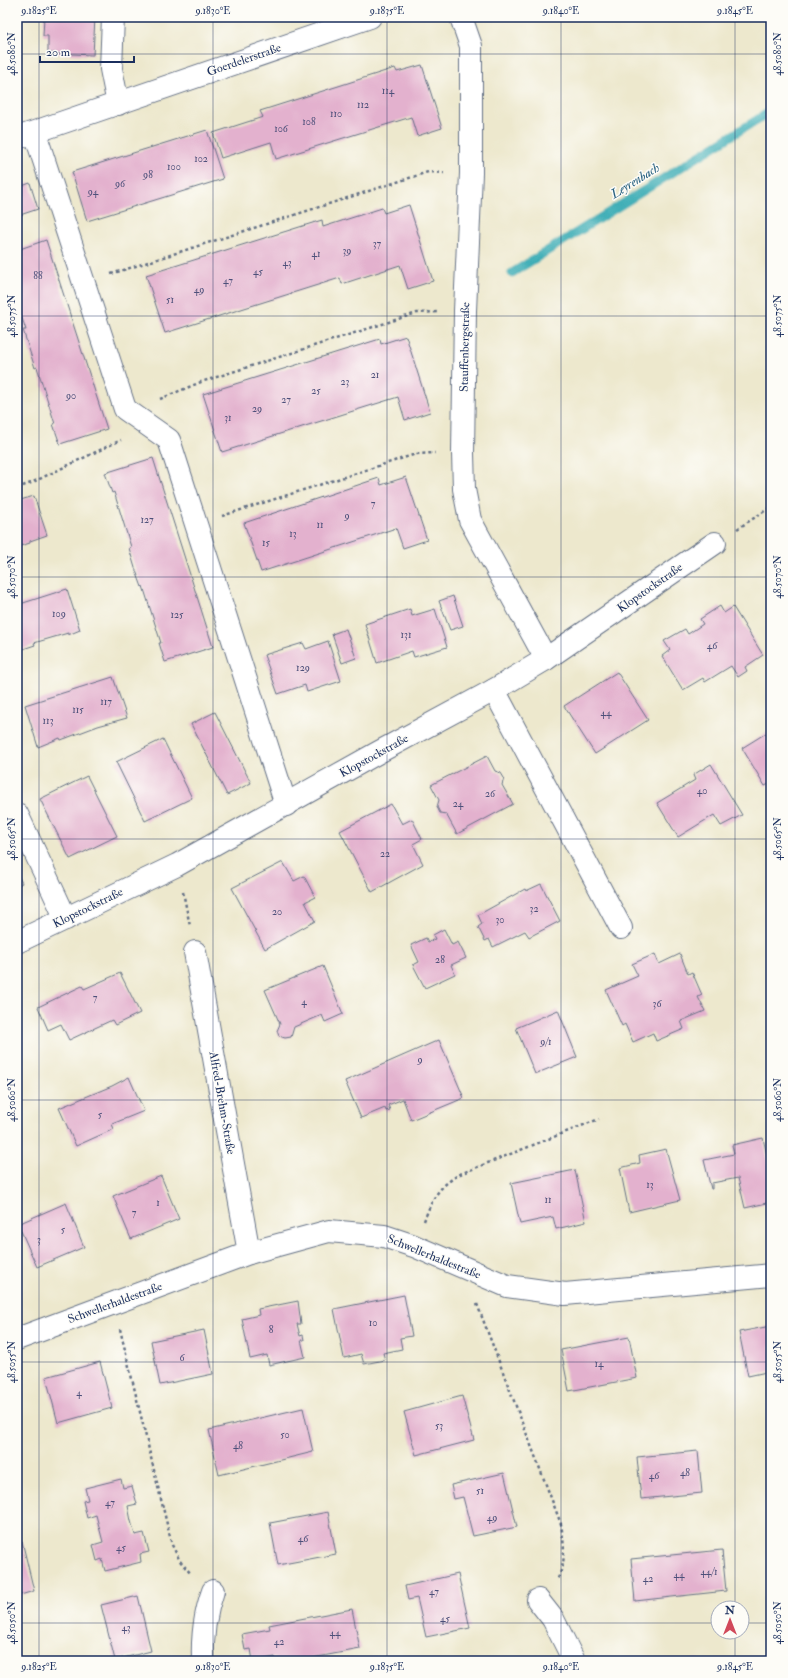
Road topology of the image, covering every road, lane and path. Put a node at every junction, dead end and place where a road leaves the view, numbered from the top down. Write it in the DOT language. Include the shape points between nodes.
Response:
graph roads {
  1 [pos="113,17"];
  2 [pos="370,17"];
  3 [pos="461,18"];
  4 [pos="118,104"];
  5 [pos="26,135"];
  6 [pos="471,173"];
  7 [pos="84,283"];
  8 [pos="465,311"];
  9 [pos="146,424"];
  10 [pos="463,453"];
  11 [pos="17,488"];
  12 [pos="771,507"];
  13 [pos="197,524"];
  14 [pos="715,543"];
  15 [pos="546,659"];
  16 [pos="494,690"];
  17 [pos="286,805"];
  18 [pos="17,814"];
  19 [pos="177,865"];
  20 [pos="66,919"];
  21 [pos="621,928"];
  22 [pos="17,942"];
  23 [pos="196,952"];
  24 [pos="599,1119"];
  25 [pos="414,1246"];
  26 [pos="249,1254"];
  27 [pos="473,1272"];
  28 [pos="771,1275"];
  29 [pos="114,1304"];
  30 [pos="17,1339"];
  31 [pos="213,1591"];
  32 [pos="538,1600"];
  33 [pos="203,1661"];
  34 [pos="574,1661"];
  1 -- 4 [label="street" via="111,69"];
  2 -- 4 [label="street, Goerdelerstraße"];
  3 -- 6 [label="street, Stauffenbergstraße" via="471,46"];
  4 -- 5 [label="street, Goerdelerstraße"];
  5 -- 7 [label="street"];
  6 -- 7 [label="path" via="428,172"];
  6 -- 8 [label="street, Stauffenbergstraße"];
  7 -- 9 [label="street" via="125,409"];
  8 -- 9 [label="path" via="417,313 201,382 159,400"];
  8 -- 10 [label="street, Stauffenbergstraße"];
  9 -- 11 [label="path"];
  9 -- 13 [label="street" via="169,440"];
  10 -- 13 [label="path" via="416,454"];
  10 -- 15 [label="street, Stauffenbergstraße" via="464,489 470,520"];
  12 -- 14 [label="path"];
  13 -- 17 [label="street"];
  14 -- 15 [label="street, Klopstockstraße"];
  15 -- 16 [label="street, Klopstockstraße"];
  16 -- 17 [label="street, Klopstockstraße"];
  16 -- 21 [label="street"];
  17 -- 19 [label="street, Klopstockstraße"];
  18 -- 20 [label="street"];
  19 -- 20 [label="street, Klopstockstraße"];
  19 -- 23 [label="path"];
  20 -- 22 [label="street, Klopstockstraße"];
  23 -- 26 [label="street, Alfred-Brehm-Straße"];
  24 -- 25 [label="path" via="460,1174 445,1183 435,1194"];
  25 -- 26 [label="street, Schwellerhaldestraße" via="384,1236 329,1232"];
  25 -- 27 [label="street, Schwellerhaldestraße"];
  26 -- 29 [label="street, Schwellerhaldestraße"];
  27 -- 28 [label="street, Schwellerhaldestraße" via="507,1286 565,1294"];
  27 -- 32 [label="path" via="474,1297 561,1524 565,1550 562,1570 553,1586"];
  29 -- 30 [label="street, Schwellerhaldestraße"];
  29 -- 31 [label="path" via="172,1545 191,1575"];
  31 -- 33 [label="street" via="204,1630"];
  32 -- 34 [label="street" via="554,1619"];
}
